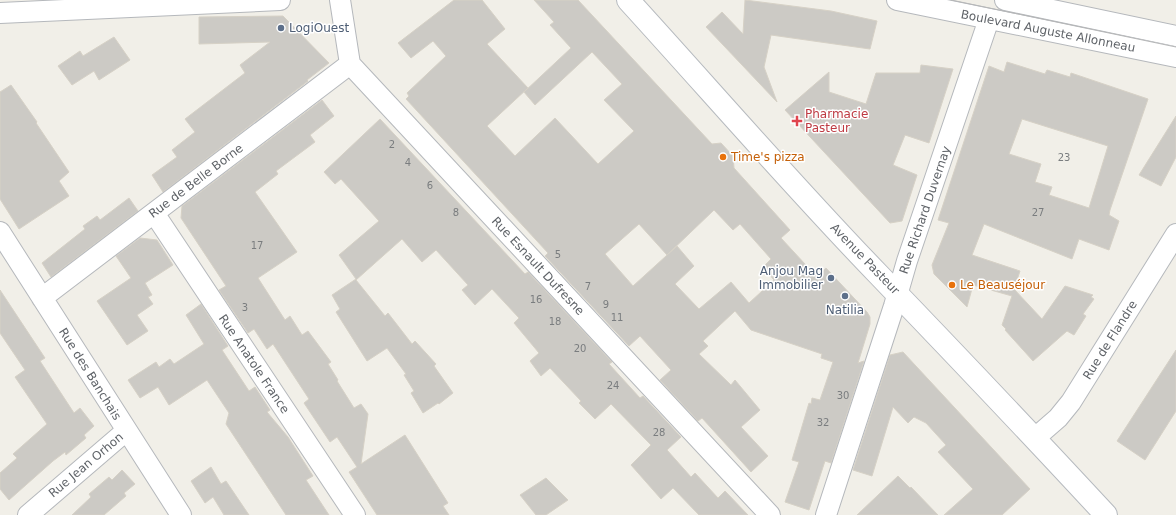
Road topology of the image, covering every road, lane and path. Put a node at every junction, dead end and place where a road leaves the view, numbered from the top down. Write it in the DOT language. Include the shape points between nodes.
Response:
graph roads {
  1 [pos="280,0"];
  2 [pos="340,0"];
  3 [pos="628,0"];
  4 [pos="897,0"];
  5 [pos="1005,0"];
  6 [pos="0,13"];
  7 [pos="989,20"];
  8 [pos="1176,36"];
  9 [pos="1176,57"];
  10 [pos="350,64"];
  11 [pos="154,213"];
  12 [pos="0,232"];
  13 [pos="1176,234"];
  14 [pos="898,294"];
  15 [pos="42,298"];
  16 [pos="126,431"];
  17 [pos="1035,438"];
  18 [pos="28,515"];
  19 [pos="181,515"];
  20 [pos="355,515"];
  21 [pos="770,515"];
  22 [pos="826,515"];
  23 [pos="1106,515"];
  1 -- 6 [label="street"];
  2 -- 10 [label="street"];
  3 -- 14 [label="main road, Avenue Pasteur" via="741,127"];
  4 -- 7 [label="street, Boulevard Auguste Allonneau"];
  5 -- 8 [label="street"];
  7 -- 9 [label="street, Boulevard Auguste Allonneau"];
  7 -- 14 [label="street, Rue Richard Duvernay"];
  10 -- 11 [label="street, Rue de Belle Borne"];
  10 -- 21 [label="street, Rue Esnault Dufresne"];
  11 -- 15 [label="street, Rue de Belle Borne"];
  11 -- 20 [label="street, Rue Anatole France"];
  12 -- 15 [label="street, Rue des Banchais"];
  13 -- 17 [label="street, Rue de Flandre" via="1071,402 1058,418"];
  14 -- 17 [label="main road, Avenue Pasteur"];
  14 -- 22 [label="street, Rue Richard Duvernay"];
  15 -- 16 [label="street, Rue des Banchais"];
  16 -- 18 [label="street, Rue Jean Orhon"];
  16 -- 19 [label="street, Rue des Banchais"];
  17 -- 23 [label="main road, Avenue Pasteur"];
}
